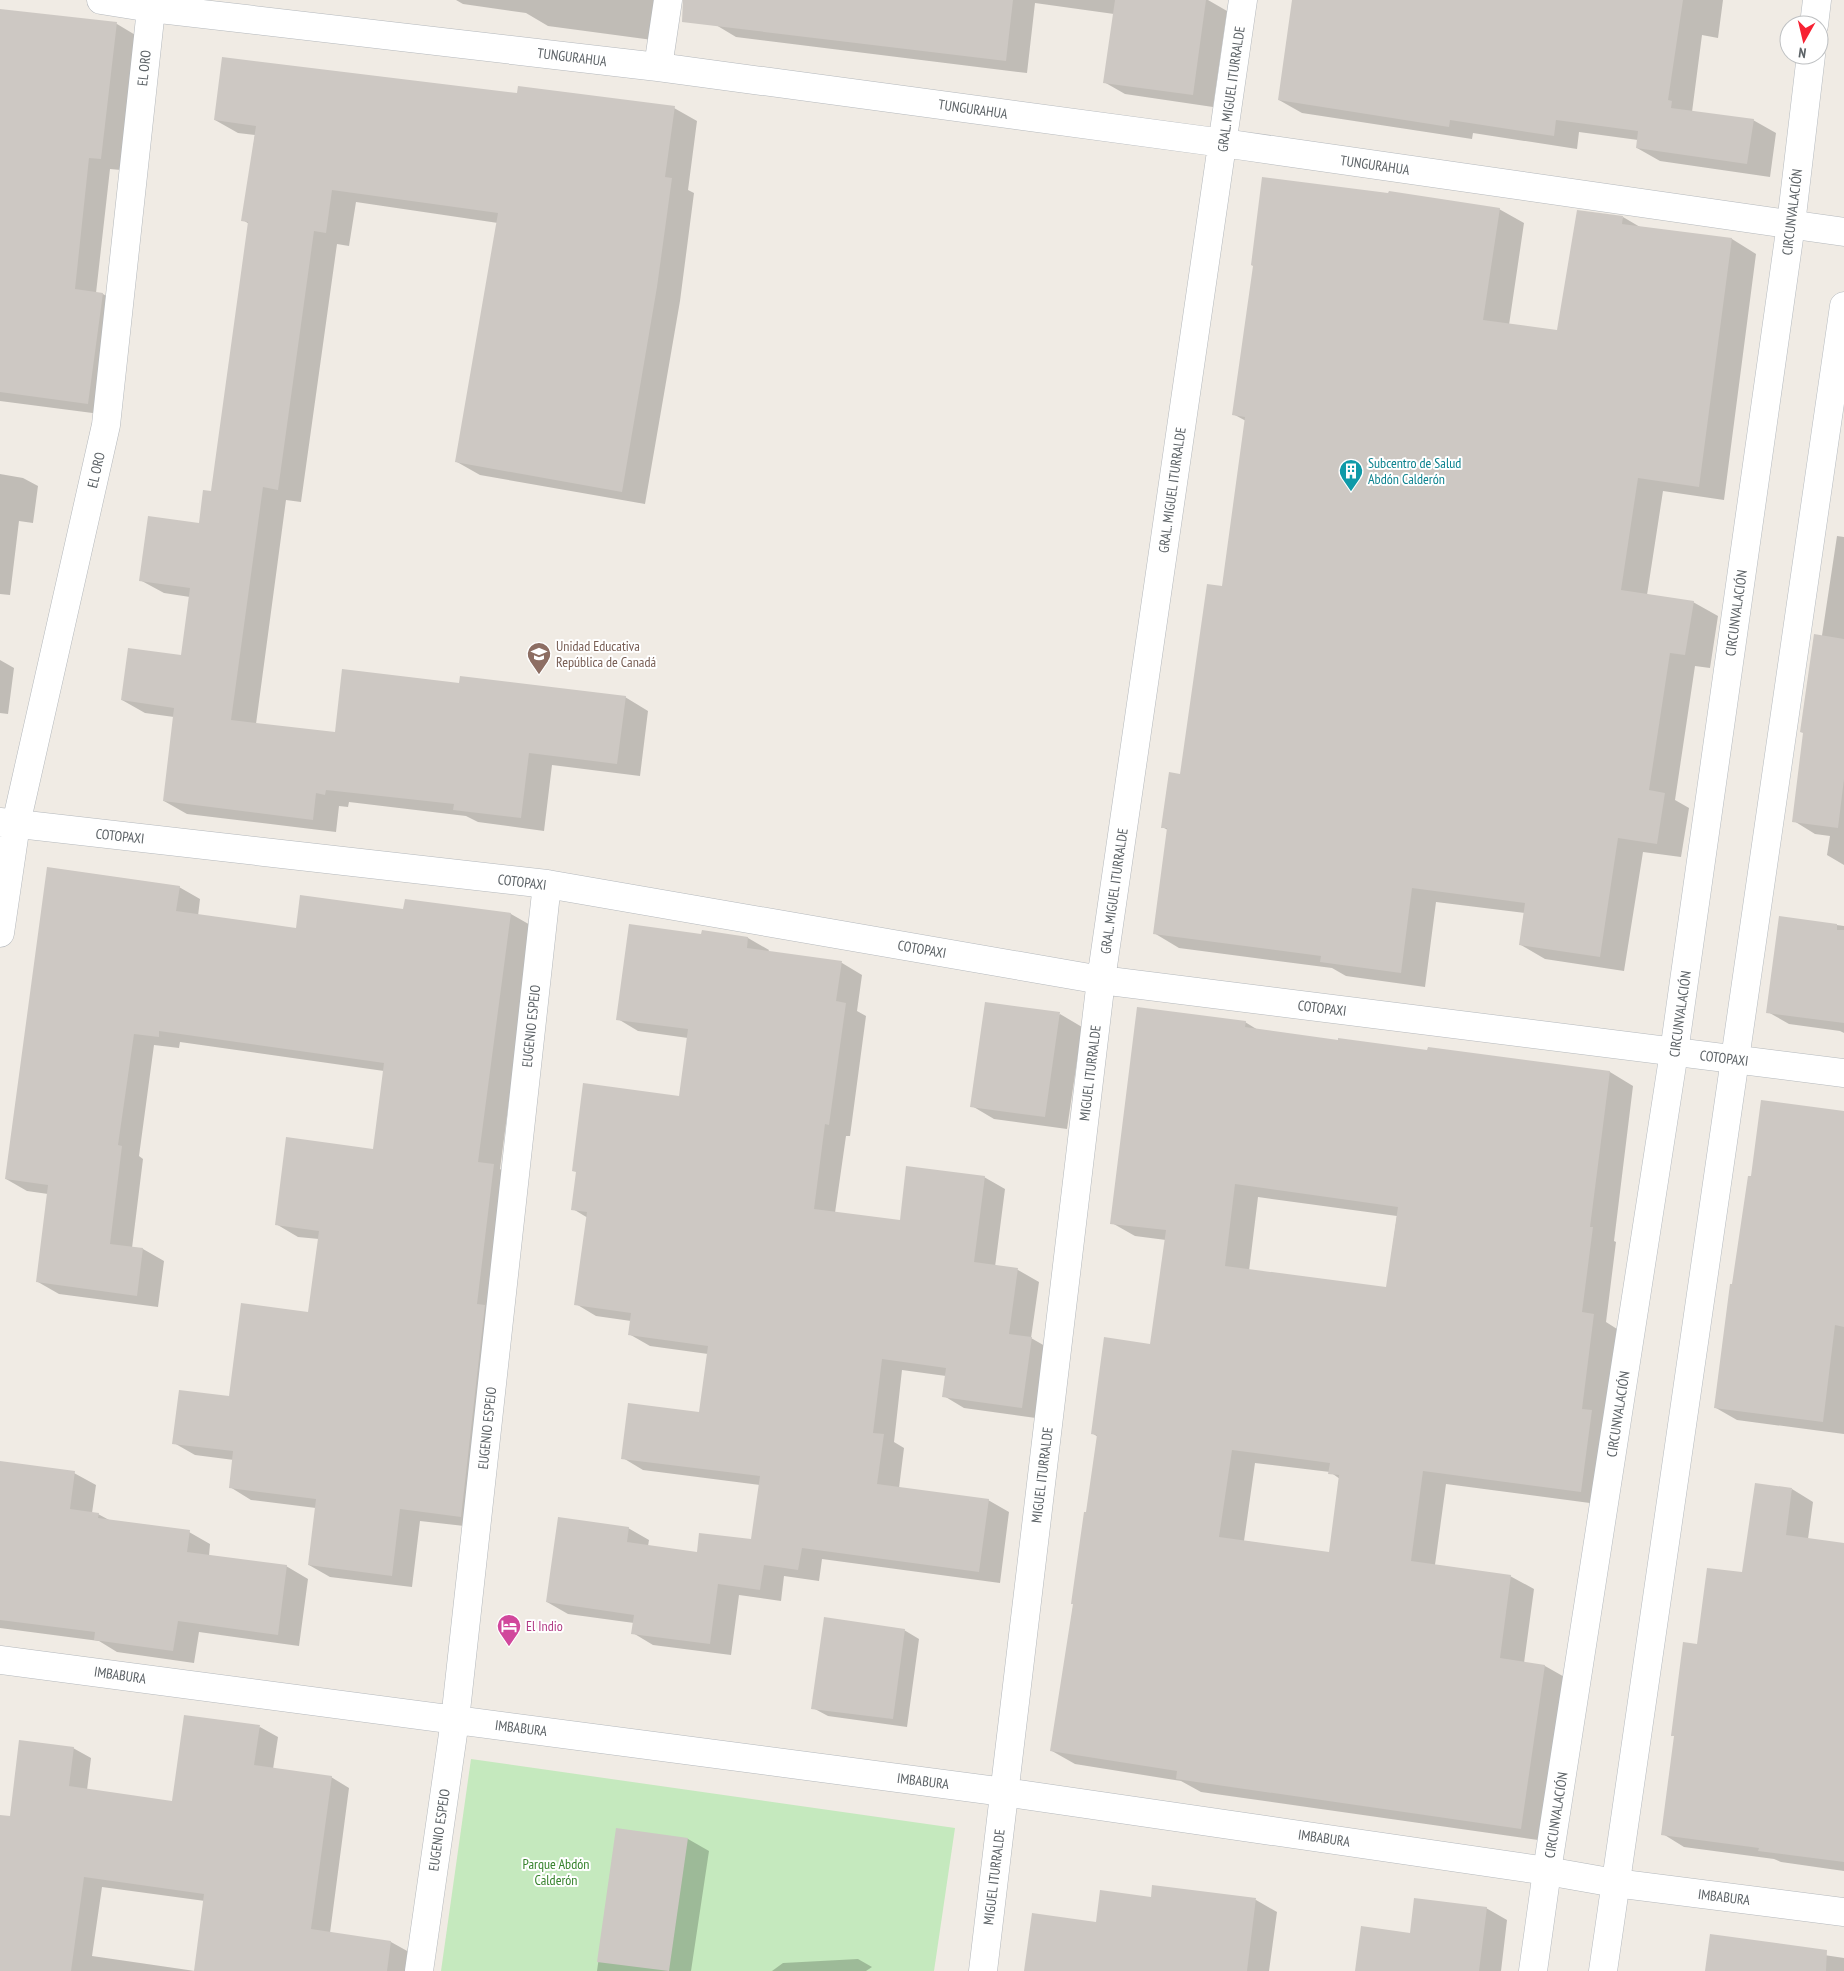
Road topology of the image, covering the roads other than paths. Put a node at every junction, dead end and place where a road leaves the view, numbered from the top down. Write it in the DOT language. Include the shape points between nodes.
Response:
graph roads {
  1 [pos="101,0"];
  2 [pos="668,0"];
  3 [pos="1244,0"];
  4 [pos="1817,0"];
  5 [pos="151,4"];
  6 [pos="1815,15"];
  7 [pos="1810,65"];
  8 [pos="658,67"];
  9 [pos="1223,143"];
  10 [pos="1791,224"];
  11 [pos="1844,232"];
  12 [pos="1844,306"];
  13 [pos="8,823"];
  14 [pos="547,884"];
  15 [pos="0,933"];
  16 [pos="1101,980"];
  17 [pos="1674,1052"];
  18 [pos="1735,1060"];
  19 [pos="1844,1073"];
  20 [pos="0,1660"];
  21 [pos="455,1720"];
  22 [pos="1004,1792"];
  23 [pos="1547,1871"];
  24 [pos="1615,1883"];
  25 [pos="1844,1912"];
  26 [pos="419,1971"];
  27 [pos="983,1971"];
  28 [pos="1533,1971"];
  29 [pos="1603,1971"];
  1 -- 5 [label="street, TUNGURAHUA"];
  2 -- 8 [label="street"];
  3 -- 9 [label="street, GRAL. MIGUEL ITURRALDE"];
  4 -- 6 [label="street"];
  5 -- 8 [label="street, TUNGURAHUA"];
  5 -- 13 [label="street, EL ORO" via="106,425"];
  7 -- 10 [label="street, CIRCUNVALACIÓN"];
  8 -- 9 [label="street, TUNGURAHUA"];
  9 -- 10 [label="street, TUNGURAHUA"];
  9 -- 16 [label="street, GRAL. MIGUEL ITURRALDE"];
  10 -- 11 [label="street, TUNGURAHUA"];
  10 -- 17 [label="street, CIRCUNVALACIÓN"];
  12 -- 18 [label="street"];
  13 -- 14 [label="street, COTOPAXI"];
  13 -- 15 [label="street, EL ORO"];
  14 -- 16 [label="street, COTOPAXI"];
  14 -- 21 [label="street, EUGENIO ESPEJO"];
  16 -- 17 [label="street, COTOPAXI"];
  16 -- 22 [label="street, MIGUEL ITURRALDE"];
  17 -- 18 [label="street, COTOPAXI"];
  17 -- 23 [label="street, CIRCUNVALACIÓN"];
  18 -- 19 [label="street, COTOPAXI"];
  18 -- 24 [label="street"];
  20 -- 21 [label="street, IMBABURA"];
  21 -- 22 [label="street, IMBABURA"];
  21 -- 26 [label="street, EUGENIO ESPEJO"];
  22 -- 23 [label="street, IMBABURA"];
  22 -- 27 [label="street, MIGUEL ITURRALDE"];
  23 -- 24 [label="street, IMBABURA"];
  23 -- 28 [label="street, CIRCUNVALACIÓN"];
  24 -- 25 [label="street, IMBABURA"];
  24 -- 29 [label="street"];
}
